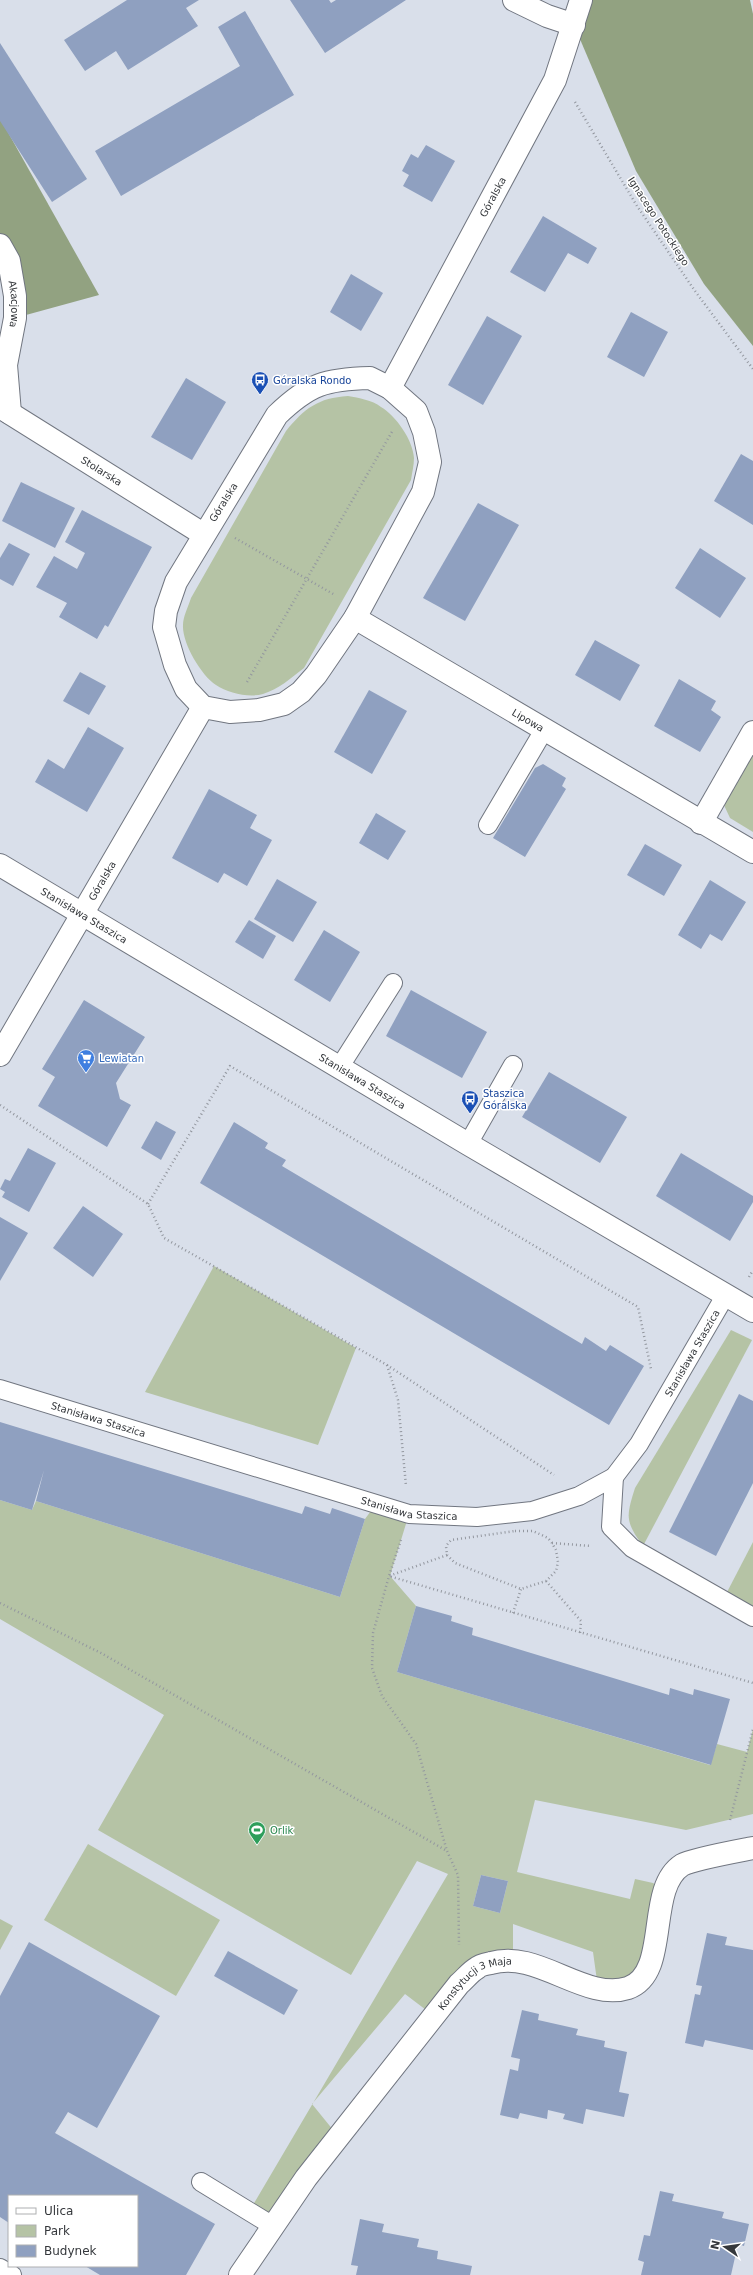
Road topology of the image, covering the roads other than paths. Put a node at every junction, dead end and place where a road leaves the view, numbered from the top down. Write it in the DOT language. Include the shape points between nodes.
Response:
graph roads {
  1 [pos="514,0"];
  2 [pos="581,0"];
  3 [pos="574,25"];
  4 [pos="0,245"];
  5 [pos="390,388"];
  6 [pos="5,410"];
  7 [pos="207,529"];
  8 [pos="357,614"];
  9 [pos="203,707"];
  10 [pos="544,730"];
  11 [pos="753,732"];
  12 [pos="701,823"];
  13 [pos="488,825"];
  14 [pos="753,852"];
  15 [pos="0,865"];
  16 [pos="83,913"];
  17 [pos="393,983"];
  18 [pos="0,1055"];
  19 [pos="513,1065"];
  20 [pos="339,1068"];
  21 [pos="468,1144"];
  22 [pos="726,1296"];
  23 [pos="753,1311"];
  24 [pos="0,1389"];
  25 [pos="614,1477"];
  26 [pos="753,1617"];
  27 [pos="753,1848"];
  28 [pos="201,2182"];
  29 [pos="273,2226"];
  30 [pos="0,2268"];
  31 [pos="12,2275"];
  32 [pos="240,2275"];
  1 -- 3 [label="street" via="547,16"];
  2 -- 3 [label="street, Góralska"];
  3 -- 5 [label="street, Góralska" via="555,80"];
  4 -- 6 [label="street, Akacjowa" via="9,261 16,296 15,318 6,365"];
  5 -- 7 [label="street, Góralska" via="370,378 333,380 318,384 293,399 277,415"];
  5 -- 8 [label="street, Góralska" via="416,411 424,432 430,462 423,492"];
  6 -- 7 [label="street, Stolarska"];
  7 -- 9 [label="street, Góralska" via="176,582 166,611 164,627 175,665 186,689"];
  8 -- 9 [label="street, Góralska" via="316,675 301,692 278,706 230,712"];
  8 -- 10 [label="street, Lipowa"];
  9 -- 16 [label="street, Góralska"];
  10 -- 12 [label="street, Lipowa"];
  10 -- 13 [label="lane"];
  11 -- 12 [label="street"];
  12 -- 14 [label="street, Lipowa"];
  15 -- 16 [label="street, Stanisława Staszica"];
  16 -- 18 [label="street, Góralska"];
  16 -- 20 [label="street, Stanisława Staszica"];
  17 -- 20 [label="lane"];
  19 -- 21 [label="lane"];
  20 -- 21 [label="street, Stanisława Staszica"];
  21 -- 22 [label="street, Stanisława Staszica"];
  22 -- 23 [label="street, Stanisława Staszica"];
  22 -- 25 [label="lane, Stanisława Staszica" via="639,1444"];
  24 -- 25 [label="lane, Stanisława Staszica" via="408,1514 477,1517 524,1512 583,1494"];
  25 -- 26 [label="lane" via="611,1527 632,1548"];
  27 -- 29 [label="street, Konstytucji 3 Maja" via="682,1865 668,1883 648,1970 637,1984 607,1990 526,1963 500,1960 478,1967 459,1984 334,2142"];
  28 -- 29 [label="lane"];
  29 -- 32 [label="street, Konstytucji 3 Maja"];
  30 -- 31 [label="lane"];
}
